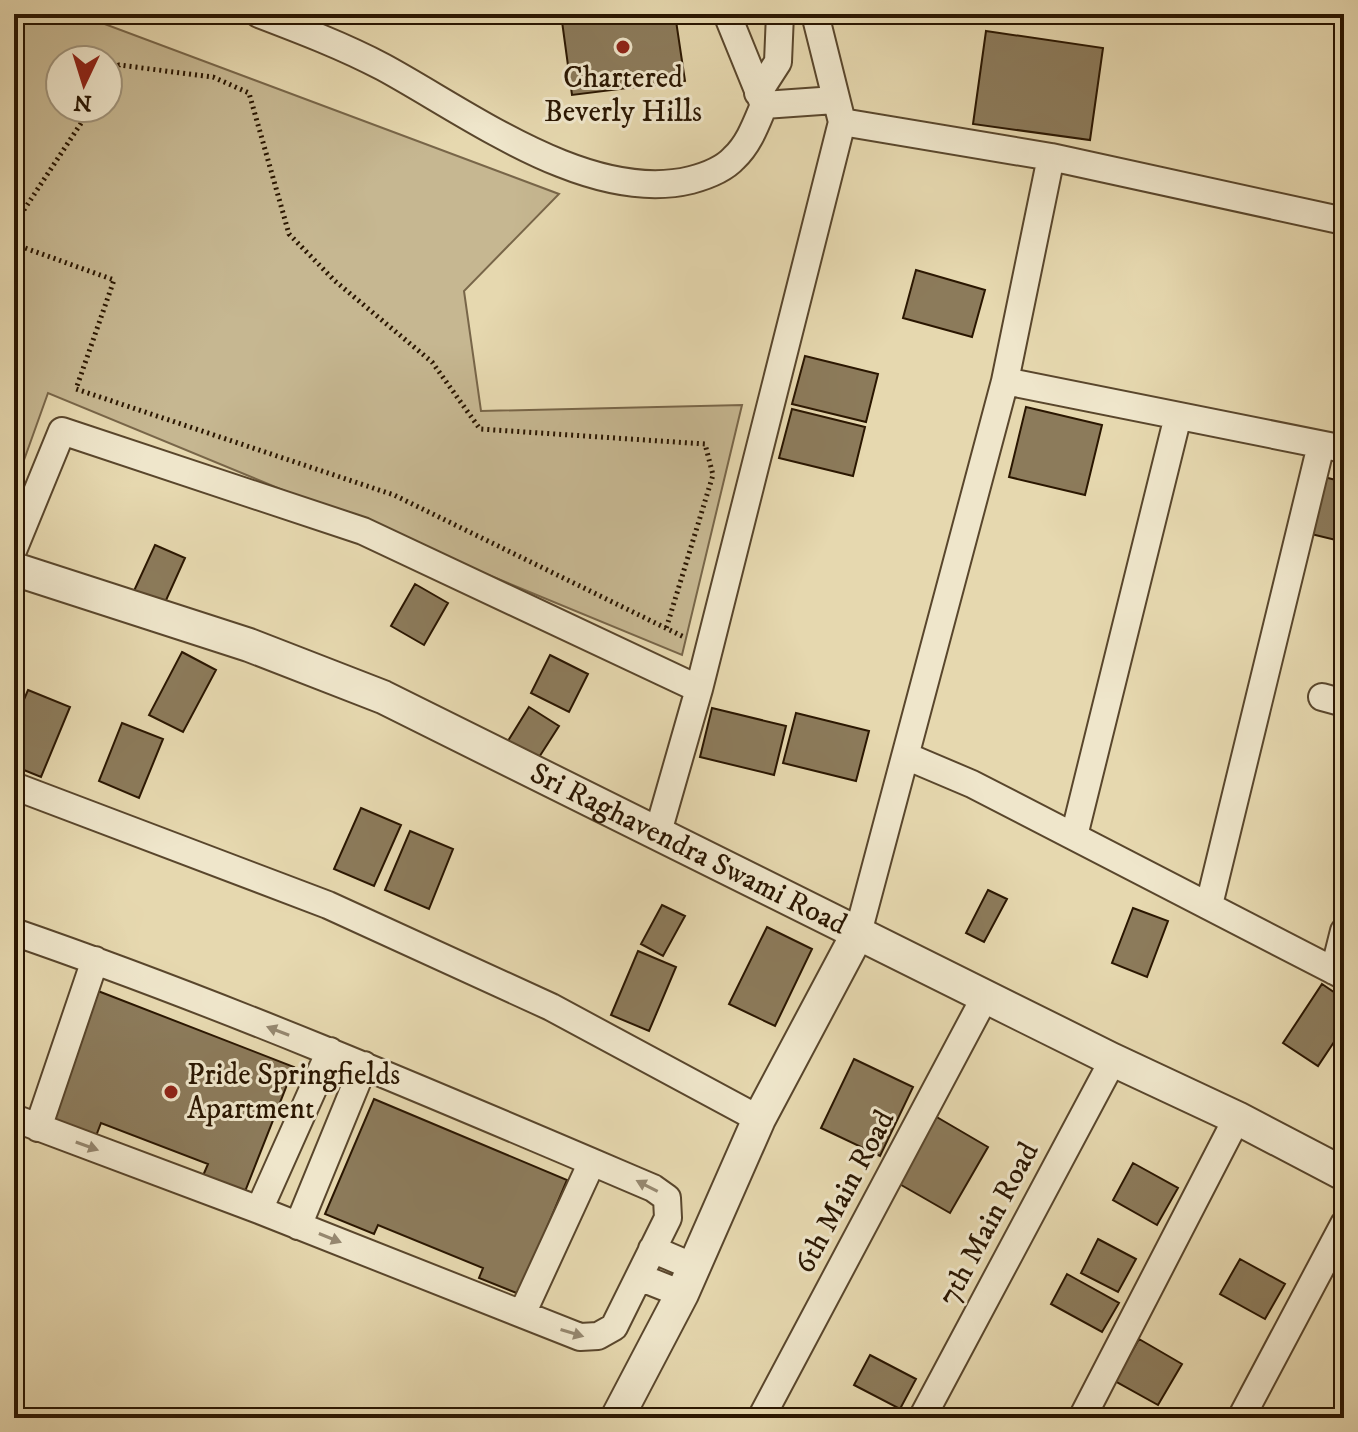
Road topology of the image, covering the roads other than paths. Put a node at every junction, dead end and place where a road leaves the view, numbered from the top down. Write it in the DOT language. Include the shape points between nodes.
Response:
graph roads {
  1 [pos="259,14"];
  2 [pos="727,14"];
  3 [pos="780,14"];
  4 [pos="815,14"];
  5 [pos="761,99"];
  6 [pos="838,111"];
  7 [pos="1051,157"];
  8 [pos="1344,221"];
  9 [pos="1005,381"];
  10 [pos="1178,416"];
  11 [pos="1332,447"];
  12 [pos="14,548"];
  13 [pos="14,569"];
  14 [pos="699,689"];
  15 [pos="906,756"];
  16 [pos="14,786"];
  17 [pos="658,832"];
  18 [pos="1074,836"];
  19 [pos="1209,905"];
  20 [pos="1344,931"];
  21 [pos="14,932"];
  22 [pos="858,933"];
  23 [pos="95,960"];
  24 [pos="1339,974"];
  25 [pos="986,995"];
  26 [pos="330,1051"];
  27 [pos="1113,1060"];
  28 [pos="364,1065"];
  29 [pos="1237,1118"];
  30 [pos="759,1119"];
  31 [pos="26,1123"];
  32 [pos="592,1162"];
  33 [pos="1344,1174"];
  34 [pos="259,1210"];
  35 [pos="1344,1224"];
  36 [pos="298,1226"];
  37 [pos="652,1249"];
  38 [pos="639,1277"];
  39 [pos="688,1281"];
  40 [pos="522,1314"];
  41 [pos="617,1418"];
  42 [pos="761,1418"];
  43 [pos="922,1418"];
  44 [pos="1082,1418"];
  45 [pos="1241,1418"];
  1 -- 5 [label="street" via="382,67 567,167 635,183 676,184 705,177 732,161 743,148"];
  2 -- 5 [label="street"];
  3 -- 5 [label="street" via="778,62"];
  4 -- 6 [label="street"];
  5 -- 6 [label="street"];
  6 -- 7 [label="street"];
  6 -- 14 [label="street"];
  7 -- 8 [label="street"];
  7 -- 9 [label="street"];
  9 -- 10 [label="street"];
  9 -- 15 [label="street"];
  10 -- 11 [label="street"];
  10 -- 18 [label="street"];
  11 -- 19 [label="street"];
  12 -- 14 [label="street" via="62,431 363,531"];
  13 -- 17 [label="street, Sri Raghavendra Swami Road" via="334,676"];
  14 -- 17 [label="street"];
  15 -- 18 [label="street"];
  15 -- 22 [label="street"];
  16 -- 30 [label="street" via="328,905 551,1007"];
  17 -- 22 [label="street, Sri Raghavendra Swami Road"];
  18 -- 19 [label="street"];
  19 -- 24 [label="street"];
  20 -- 24 [label="street"];
  21 -- 23 [label="street"];
  22 -- 25 [label="street, Sri Raghavendra Swami Road"];
  22 -- 30 [label="street"];
  26 -- 23 [label="street, one-way"];
  23 -- 31 [label="street"];
  25 -- 27 [label="street, Sri Raghavendra Swami Road"];
  25 -- 42 [label="street, 6th Main Road"];
  26 -- 28 [label="street"];
  26 -- 34 [label="street"];
  27 -- 29 [label="street, Sri Raghavendra Swami Road"];
  27 -- 43 [label="street, 7th Main Road"];
  28 -- 32 [label="street"];
  28 -- 36 [label="street"];
  29 -- 33 [label="street, Sri Raghavendra Swami Road"];
  29 -- 44 [label="street"];
  30 -- 39 [label="street"];
  31 -- 34 [label="street, one-way"];
  37 -- 32 [label="street, one-way" via="668,1218 667,1198"];
  32 -- 40 [label="street"];
  34 -- 36 [label="street"];
  35 -- 45 [label="street"];
  36 -- 40 [label="street, one-way"];
  37 -- 38 [label="street"];
  37 -- 39 [label="street"];
  38 -- 39 [label="street"];
  40 -- 38 [label="street, one-way" via="580,1337 598,1336 614,1327"];
  39 -- 41 [label="street"];
}
